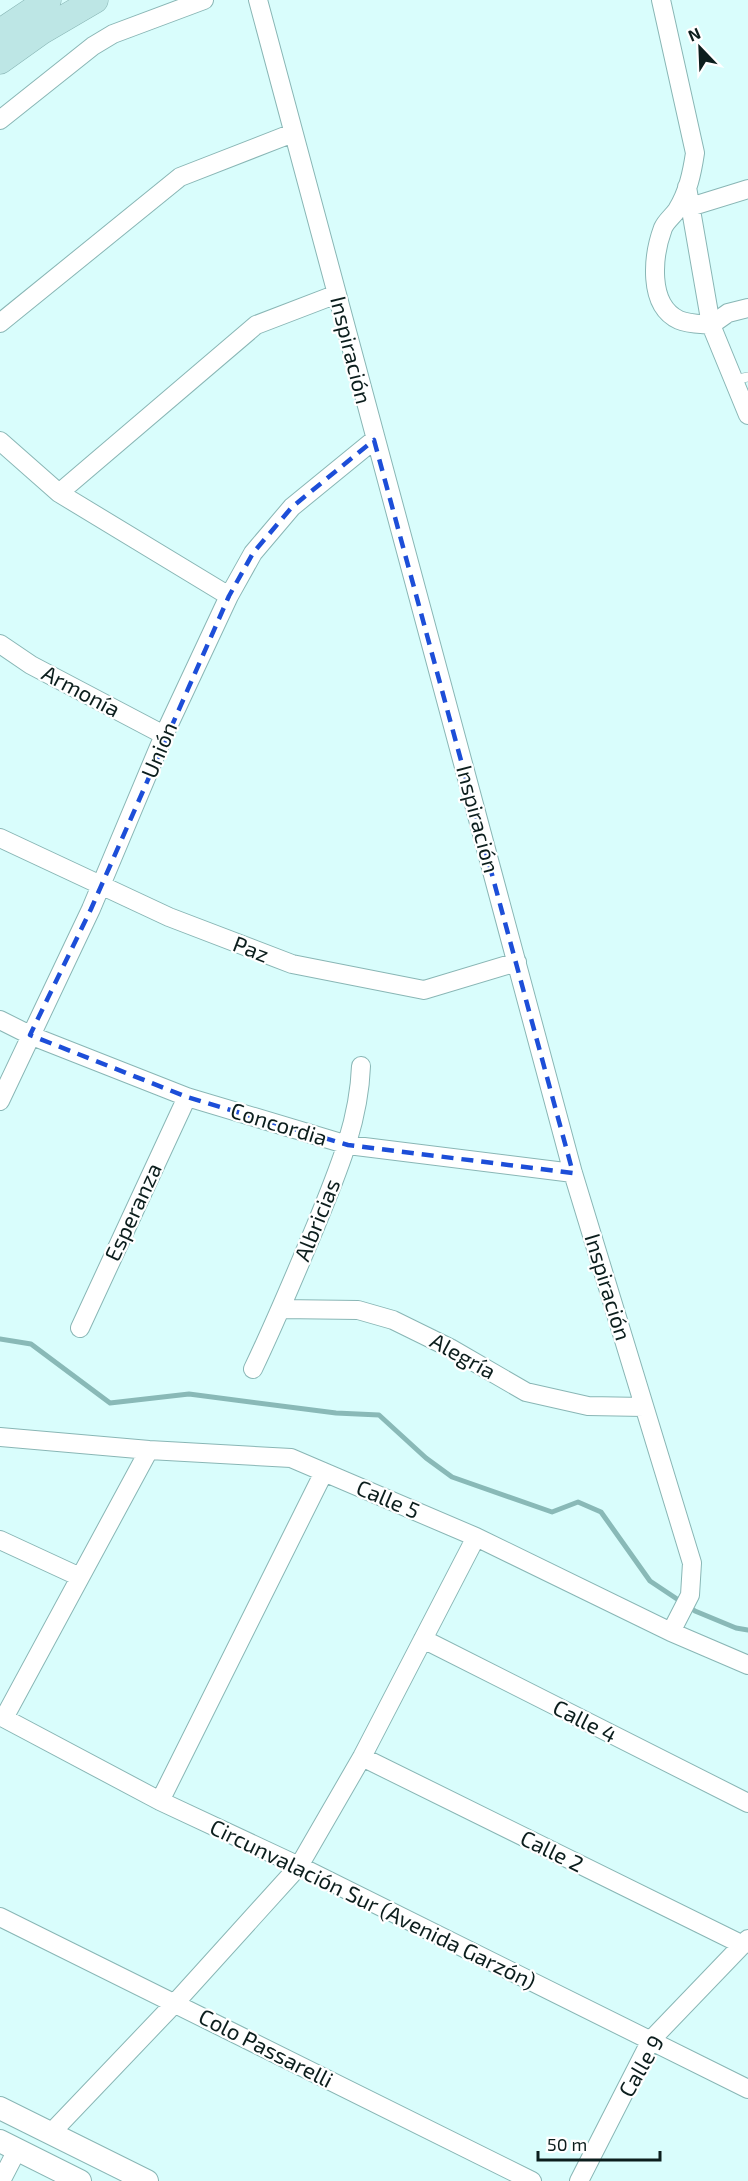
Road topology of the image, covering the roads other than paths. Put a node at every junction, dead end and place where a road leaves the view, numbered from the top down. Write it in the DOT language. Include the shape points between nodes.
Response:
graph roads {
  1 [pos="95,0"];
  2 [pos="204,0"];
  3 [pos="258,0"];
  4 [pos="662,0"];
  5 [pos="44,1"];
  6 [pos="0,32"];
  7 [pos="0,61"];
  8 [pos="3,111"];
  9 [pos="293,133"];
  10 [pos="687,187"];
  11 [pos="748,189"];
  12 [pos="690,207"];
  13 [pos="337,294"];
  14 [pos="748,308"];
  15 [pos="0,323"];
  16 [pos="711,325"];
  17 [pos="741,379"];
  18 [pos="748,415"];
  19 [pos="374,440"];
  20 [pos="0,441"];
  21 [pos="59,493"];
  22 [pos="229,596"];
  23 [pos="0,644"];
  24 [pos="164,735"];
  25 [pos="0,838"];
  26 [pos="101,886"];
  27 [pos="517,962"];
  28 [pos="0,1020"];
  29 [pos="30,1035"];
  30 [pos="361,1066"];
  31 [pos="186,1097"];
  32 [pos="0,1101"];
  33 [pos="348,1145"];
  34 [pos="573,1173"];
  35 [pos="281,1309"];
  36 [pos="80,1328"];
  37 [pos="253,1369"];
  38 [pos="644,1407"];
  39 [pos="0,1437"];
  40 [pos="149,1450"];
  41 [pos="324,1472"];
  42 [pos="476,1537"];
  43 [pos="0,1540"];
  44 [pos="80,1577"];
  45 [pos="671,1632"];
  46 [pos="423,1639"];
  47 [pos="748,1665"];
  48 [pos="2,1717"];
  49 [pos="362,1757"];
  50 [pos="160,1801"];
  51 [pos="748,1803"];
  52 [pos="299,1866"];
  53 [pos="0,1917"];
  54 [pos="745,1942"];
  55 [pos="175,2003"];
  56 [pos="651,2040"];
  57 [pos="748,2089"];
  58 [pos="0,2108"];
  59 [pos="51,2133"];
  60 [pos="9,2146"];
  61 [pos="1,2181"];
  62 [pos="80,2181"];
  63 [pos="147,2181"];
  64 [pos="532,2181"];
  65 [pos="579,2181"];
  1 -- 7 [label="main road"];
  2 -- 8 [label="street" via="113,34"];
  3 -- 9 [label="street, Inspiración"];
  4 -- 10 [label="street" via="694,153"];
  5 -- 6 [label="main road"];
  9 -- 13 [label="street, Inspiración"];
  9 -- 15 [label="street" via="180,177"];
  10 -- 12 [label="street"];
  10 -- 16 [label="street" via="677,210 664,226 655,265 657,291 668,312 680,321"];
  11 -- 12 [label="street"];
  12 -- 16 [label="street"];
  13 -- 19 [label="street, Inspiración"];
  13 -- 21 [label="street" via="256,325"];
  14 -- 16 [label="street" via="728,313"];
  16 -- 17 [label="street"];
  17 -- 18 [label="street"];
  19 -- 22 [label="street, Unión" via="292,507 253,553"];
  19 -- 27 [label="street, Inspiración"];
  20 -- 21 [label="street"];
  21 -- 22 [label="street"];
  22 -- 24 [label="street, Unión"];
  23 -- 24 [label="street, Armonía"];
  24 -- 26 [label="street, Unión"];
  25 -- 26 [label="street, Paz"];
  26 -- 27 [label="street, Paz" via="292,964 424,990"];
  26 -- 29 [label="street, Unión"];
  27 -- 34 [label="street, Inspiración"];
  28 -- 29 [label="street, Concordia"];
  29 -- 31 [label="street, Concordia"];
  29 -- 32 [label="street, Unión"];
  30 -- 33 [label="street, Albricias" via="360,1096"];
  31 -- 33 [label="street, Concordia"];
  31 -- 36 [label="street, Esperanza"];
  33 -- 34 [label="street, Concordia"];
  33 -- 35 [label="street, Albricias"];
  34 -- 38 [label="street, Inspiración"];
  35 -- 37 [label="street, Albricias"];
  35 -- 38 [label="street, Alegría" via="358,1310 393,1320 526,1392 588,1406"];
  38 -- 45 [label="street, Inspiración" via="692,1563 690,1595"];
  39 -- 40 [label="street, Calle 5"];
  40 -- 41 [label="street, Calle 5" via="291,1458"];
  40 -- 44 [label="street"];
  41 -- 42 [label="street, Calle 5"];
  41 -- 50 [label="street"];
  42 -- 45 [label="street, Calle 5"];
  42 -- 46 [label="street"];
  43 -- 44 [label="street"];
  44 -- 48 [label="street"];
  45 -- 47 [label="street, Calle 5"];
  46 -- 49 [label="street"];
  46 -- 51 [label="street, Calle 4"];
  48 -- 50 [label="street, Circunvalación Sur (Avenida Garzón)"];
  49 -- 52 [label="street"];
  49 -- 54 [label="street, Calle 2"];
  50 -- 52 [label="street, Circunvalación Sur (Avenida Garzón)"];
  52 -- 55 [label="street"];
  52 -- 56 [label="street, Circunvalación Sur (Avenida Garzón)"];
  53 -- 55 [label="street, Colo Passarelli"];
  54 -- 56 [label="street, Calle 9"];
  55 -- 59 [label="street"];
  55 -- 64 [label="street, Colo Passarelli"];
  56 -- 57 [label="street, Circunvalación Sur (Avenida Garzón)"];
  56 -- 65 [label="street, Calle 9"];
  58 -- 59 [label="street"];
  59 -- 63 [label="street"];
  60 -- 61 [label="street"];
  60 -- 62 [label="street"];
}
